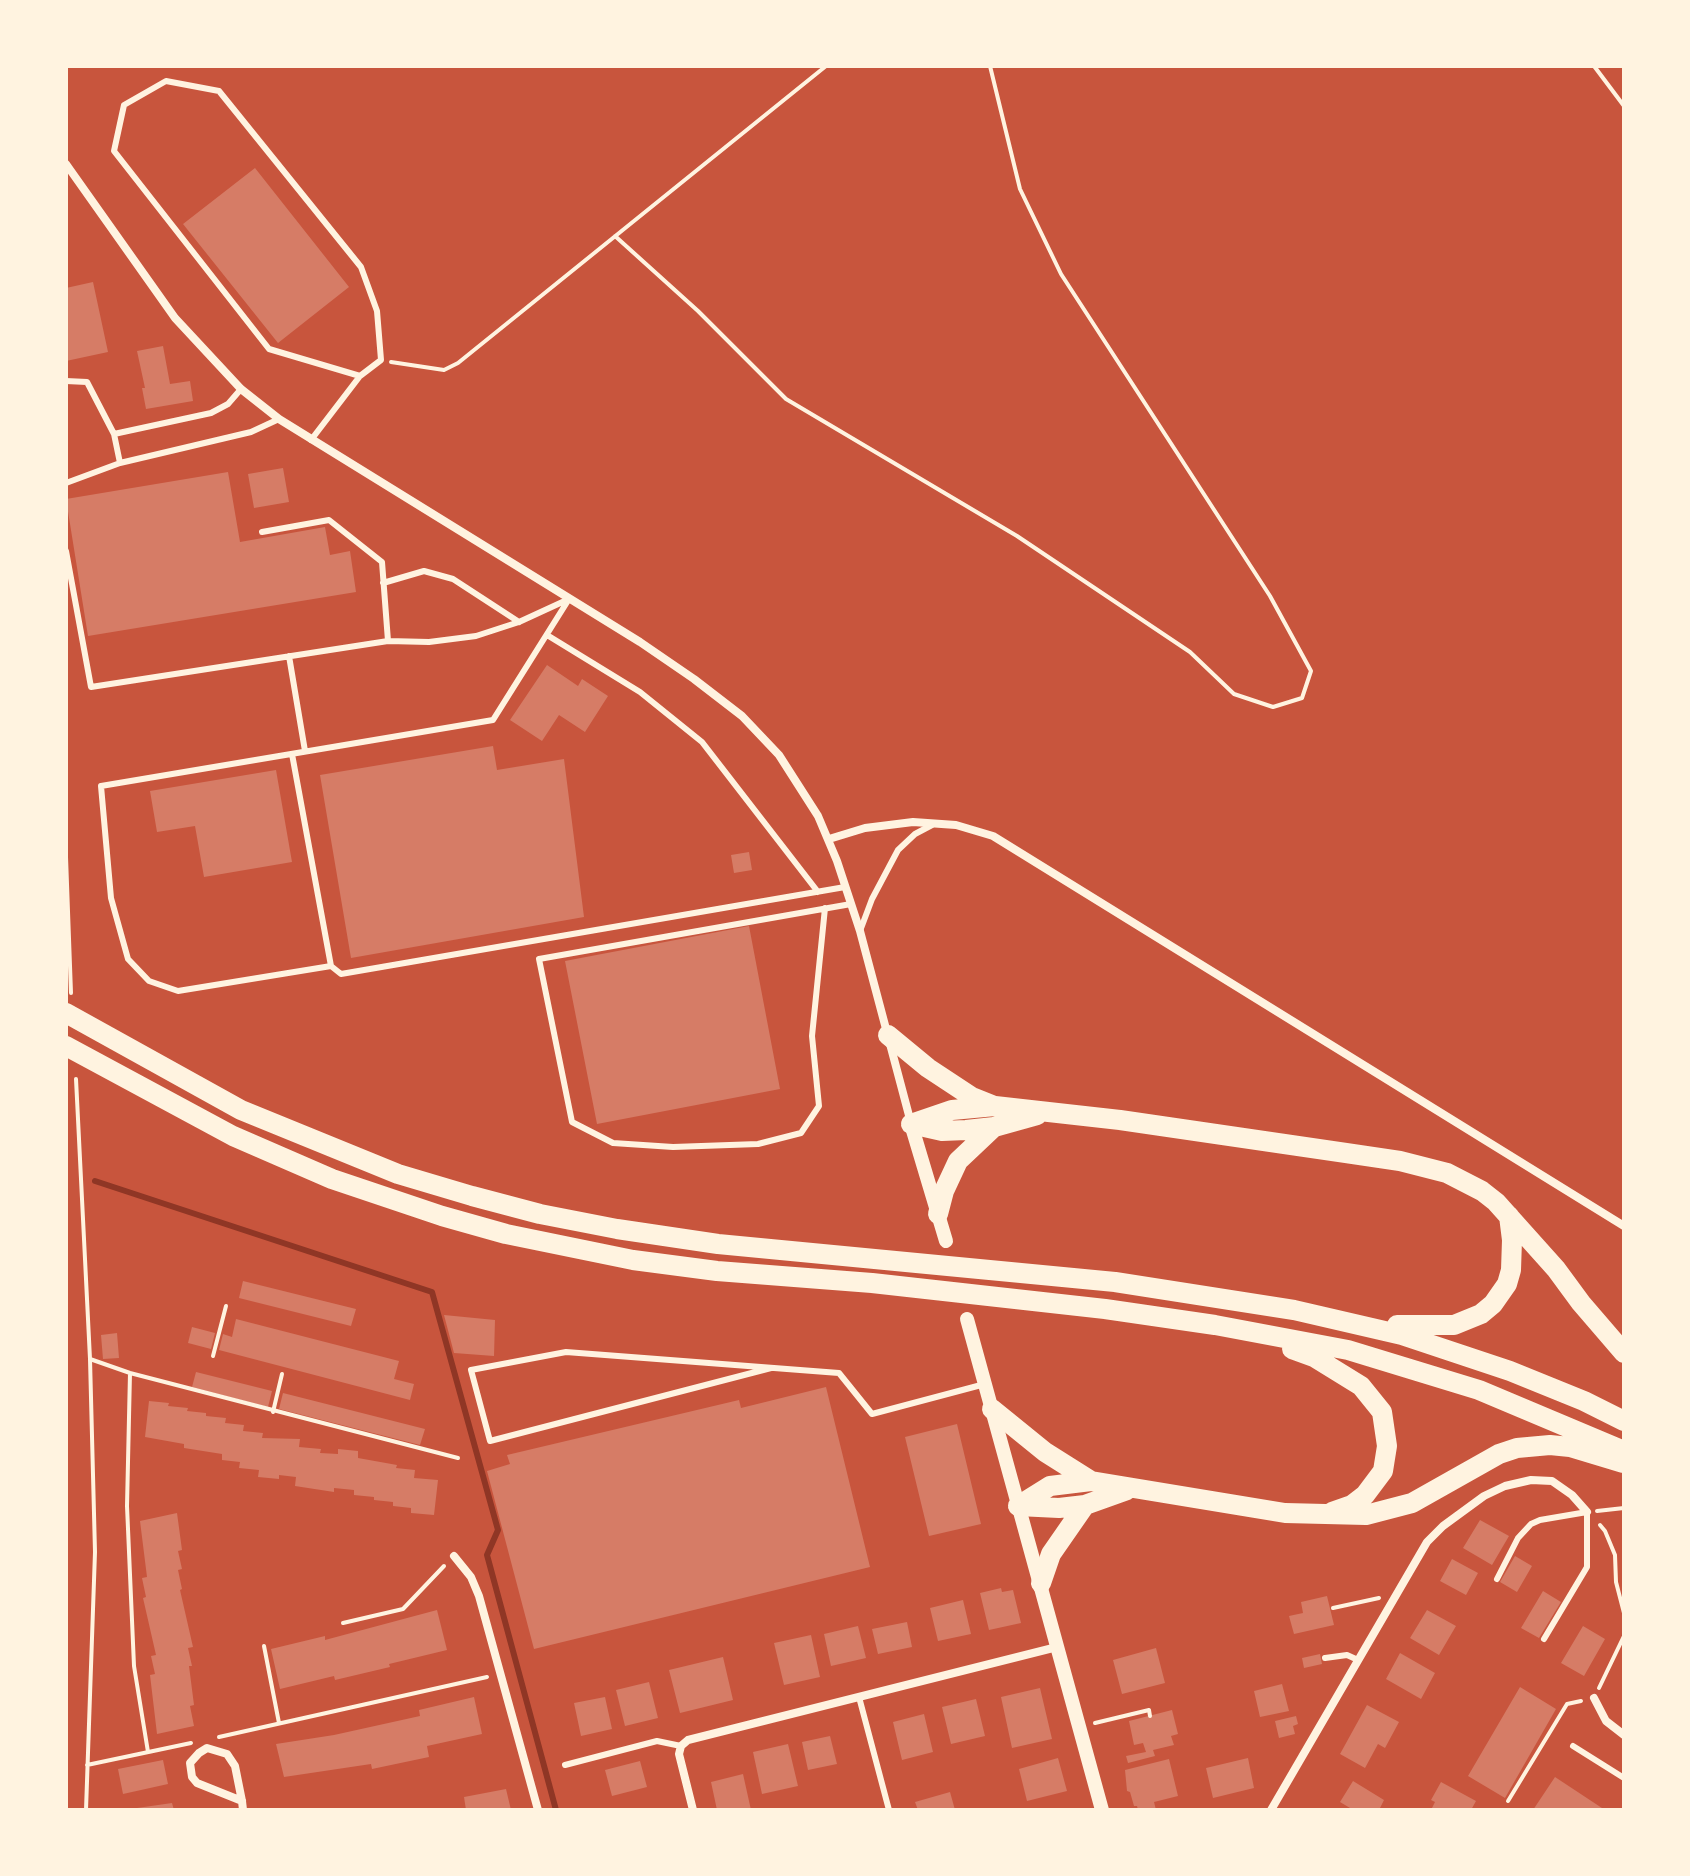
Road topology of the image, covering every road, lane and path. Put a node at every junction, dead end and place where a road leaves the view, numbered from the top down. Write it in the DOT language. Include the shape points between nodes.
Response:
graph roads {
  1 [pos="826,66"];
  2 [pos="990,66"];
  3 [pos="1594,66"];
  4 [pos="1624,106"];
  5 [pos="66,164"];
  6 [pos="615,236"];
  7 [pos="381,360"];
  8 [pos="360,376"];
  9 [pos="66,381"];
  10 [pos="241,389"];
  11 [pos="279,419"];
  12 [pos="114,434"];
  13 [pos="311,440"];
  14 [pos="120,463"];
  15 [pos="66,483"];
  16 [pos="262,532"];
  17 [pos="66,551"];
  18 [pos="383,583"];
  19 [pos="569,599"];
  20 [pos="519,622"];
  21 [pos="547,635"];
  22 [pos="388,641"];
  23 [pos="289,656"];
  24 [pos="305,751"];
  25 [pos="292,754"];
  26 [pos="936,822"];
  27 [pos="829,839"];
  28 [pos="66,857"];
  29 [pos="845,887"];
  30 [pos="818,892"];
  31 [pos="851,904"];
  32 [pos="825,908"];
  33 [pos="860,931"];
  34 [pos="331,966"];
  35 [pos="71,993"];
  36 [pos="66,1013"];
  37 [pos="888,1035"];
  38 [pos="66,1046"];
  39 [pos="76,1079"];
  40 [pos="994,1116"];
  41 [pos="911,1124"];
  42 [pos="938,1214"];
  43 [pos="1509,1216"];
  44 [pos="1624,1226"];
  45 [pos="946,1241"];
  46 [pos="226,1306"];
  47 [pos="1317,1315"];
  48 [pos="967,1319"];
  49 [pos="1239,1330"];
  50 [pos="1624,1353"];
  51 [pos="213,1356"];
  52 [pos="90,1359"];
  53 [pos="771,1368"];
  54 [pos="130,1373"];
  55 [pos="282,1374"];
  56 [pos="985,1384"];
  57 [pos="992,1409"];
  58 [pos="273,1412"];
  59 [pos="1624,1421"];
  60 [pos="1624,1451"];
  61 [pos="458,1458"];
  62 [pos="1624,1463"];
  63 [pos="1091,1481"];
  64 [pos="1130,1489"];
  65 [pos="1085,1505"];
  66 [pos="1018,1506"];
  67 [pos="1624,1508"];
  68 [pos="1587,1512"];
  69 [pos="1324,1515"];
  70 [pos="454,1556"];
  71 [pos="1497,1579"];
  72 [pos="1041,1583"];
  73 [pos="1379,1598"];
  74 [pos="1333,1608"];
  75 [pos="1624,1613"];
  76 [pos="343,1623"];
  77 [pos="1624,1636"];
  78 [pos="1544,1639"];
  79 [pos="264,1646"];
  80 [pos="1057,1647"];
  81 [pos="1325,1658"];
  82 [pos="1358,1660"];
  83 [pos="501,1674"];
  84 [pos="859,1697"];
  85 [pos="1594,1698"];
  86 [pos="1150,1716"];
  87 [pos="279,1723"];
  88 [pos="1092,1724"];
  89 [pos="1624,1735"];
  90 [pos="681,1746"];
  91 [pos="1573,1746"];
  92 [pos="148,1752"];
  93 [pos="87,1765"];
  94 [pos="565,1765"];
  95 [pos="1624,1778"];
  96 [pos="1508,1801"];
  97 [pos="242,1806"];
  98 [pos="86,1810"];
  99 [pos="538,1810"];
  100 [pos="693,1810"];
  101 [pos="889,1810"];
  102 [pos="1102,1810"];
  103 [pos="1271,1810"];
  1 -- 6 [label="path"];
  2 -- 6 [label="path" via="1020,189 1061,274 1270,596 1311,671 1302,698 1273,707 1234,694 1190,652 1017,536 786,399"];
  3 -- 4 [label="path"];
  5 -- 10 [label="street" via="175,318"];
  6 -- 7 [label="path" via="458,363 444,370"];
  7 -- 8 [label="lane"];
  7 -- 8 [label="lane" via="377,311 361,267 219,91 166,81 124,105 114,151 269,349"];
  8 -- 13 [label="lane"];
  9 -- 12 [label="lane" via="87,382"];
  10 -- 11 [label="street"];
  10 -- 12 [label="lane" via="211,413"];
  11 -- 13 [label="street"];
  11 -- 14 [label="lane" via="251,432"];
  12 -- 14 [label="lane"];
  13 -- 19 [label="street"];
  14 -- 15 [label="lane"];
  16 -- 18 [label="lane" via="329,520 382,562"];
  17 -- 23 [label="lane" via="91,687"];
  18 -- 20 [label="lane" via="424,571 453,579"];
  18 -- 22 [label="lane"];
  19 -- 20 [label="lane"];
  19 -- 21 [label="lane"];
  19 -- 27 [label="street" via="672,663 742,716 779,755"];
  20 -- 22 [label="lane" via="476,636"];
  21 -- 24 [label="lane" via="493,720"];
  21 -- 30 [label="lane" via="640,692 702,742"];
  22 -- 23 [label="lane"];
  23 -- 24 [label="lane"];
  24 -- 25 [label="lane"];
  25 -- 34 [label="lane"];
  25 -- 34 [label="lane" via="101,786 111,898 128,959 149,981 178,991"];
  26 -- 27 [label="street" via="880,825"];
  26 -- 33 [label="lane" via="898,850"];
  26 -- 44 [label="street" via="977,830 1014,846"];
  27 -- 29 [label="street"];
  28 -- 35 [label="path"];
  29 -- 30 [label="lane"];
  29 -- 31 [label="street"];
  30 -- 34 [label="lane" via="341,974"];
  31 -- 32 [label="lane"];
  31 -- 33 [label="street"];
  32 -- 32 [label="lane" via="539,959 572,1122 613,1143 673,1147 758,1144 801,1133 819,1106 812,1036"];
  33 -- 37 [label="street"];
  36 -- 47 [label="highway" via="241,1110 398,1174 472,1196 601,1226 704,1242 1130,1284"];
  37 -- 40 [label="highway"];
  37 -- 41 [label="street"];
  38 -- 49 [label="highway" via="233,1136 332,1179 506,1234 647,1262 978,1294"];
  39 -- 52 [label="path"];
  40 -- 41 [label="highway" via="942,1131"];
  40 -- 42 [label="highway" via="958,1161"];
  40 -- 43 [label="highway" via="1043,1113 1120,1120 1400,1161 1466,1181"];
  41 -- 42 [label="street"];
  42 -- 45 [label="street"];
  43 -- 47 [label="highway" via="1511,1270 1507,1284 1481,1314 1454,1325 1421,1327"];
  43 -- 50 [label="highway"];
  46 -- 51 [label="path"];
  47 -- 59 [label="highway" via="1402,1335 1510,1371"];
  48 -- 56 [label="street"];
  49 -- 60 [label="highway" via="1348,1350 1425,1373"];
  49 -- 69 [label="highway" via="1314,1357 1361,1386 1382,1412 1387,1446 1383,1471 1352,1505"];
  52 -- 54 [label="path"];
  52 -- 93 [label="path" via="95,1552"];
  53 -- 53 [label="lane" via="566,1352 471,1370 490,1441"];
  53 -- 56 [label="lane" via="839,1373 872,1414"];
  54 -- 58 [label="path"];
  54 -- 92 [label="path" via="127,1506 134,1666"];
  55 -- 58 [label="path"];
  56 -- 57 [label="street"];
  57 -- 63 [label="highway"];
  57 -- 66 [label="street"];
  58 -- 61 [label="path"];
  62 -- 69 [label="highway" via="1570,1447 1517,1448 1412,1503 1366,1515"];
  63 -- 64 [label="highway"];
  63 -- 66 [label="highway" via="1050,1486"];
  64 -- 65 [label="highway"];
  64 -- 69 [label="highway"];
  65 -- 66 [label="highway"];
  65 -- 72 [label="highway" via="1051,1554"];
  66 -- 72 [label="street"];
  67 -- 68 [label="path"];
  68 -- 71 [label="lane" via="1531,1524"];
  68 -- 75 [label="path" via="1605,1531 1615,1555"];
  68 -- 78 [label="lane" via="1587,1567"];
  68 -- 82 [label="street" via="1552,1481 1531,1480 1484,1496 1427,1542"];
  70 -- 76 [label="path" via="403,1609"];
  70 -- 83 [label="street" via="479,1596"];
  72 -- 80 [label="street"];
  73 -- 74 [label="path"];
  77 -- 85 [label="path"];
  79 -- 87 [label="path"];
  80 -- 84 [label="street"];
  80 -- 102 [label="street"];
  81 -- 82 [label="lane" via="1347,1655"];
  82 -- 103 [label="street"];
  83 -- 87 [label="path"];
  83 -- 99 [label="street"];
  84 -- 90 [label="street"];
  84 -- 101 [label="lane"];
  85 -- 89 [label="street" via="1606,1721"];
  85 -- 96 [label="path" via="1567,1704"];
  86 -- 88 [label="path" via="1149,1710"];
  87 -- 92 [label="path"];
  90 -- 94 [label="lane" via="657,1741"];
  90 -- 100 [label="street"];
  91 -- 95 [label="lane"];
  92 -- 93 [label="path"];
  93 -- 98 [label="path"];
  97 -- 97 [label="street" via="235,1766 227,1754 207,1748 199,1753 190,1763 192,1777"];
}
